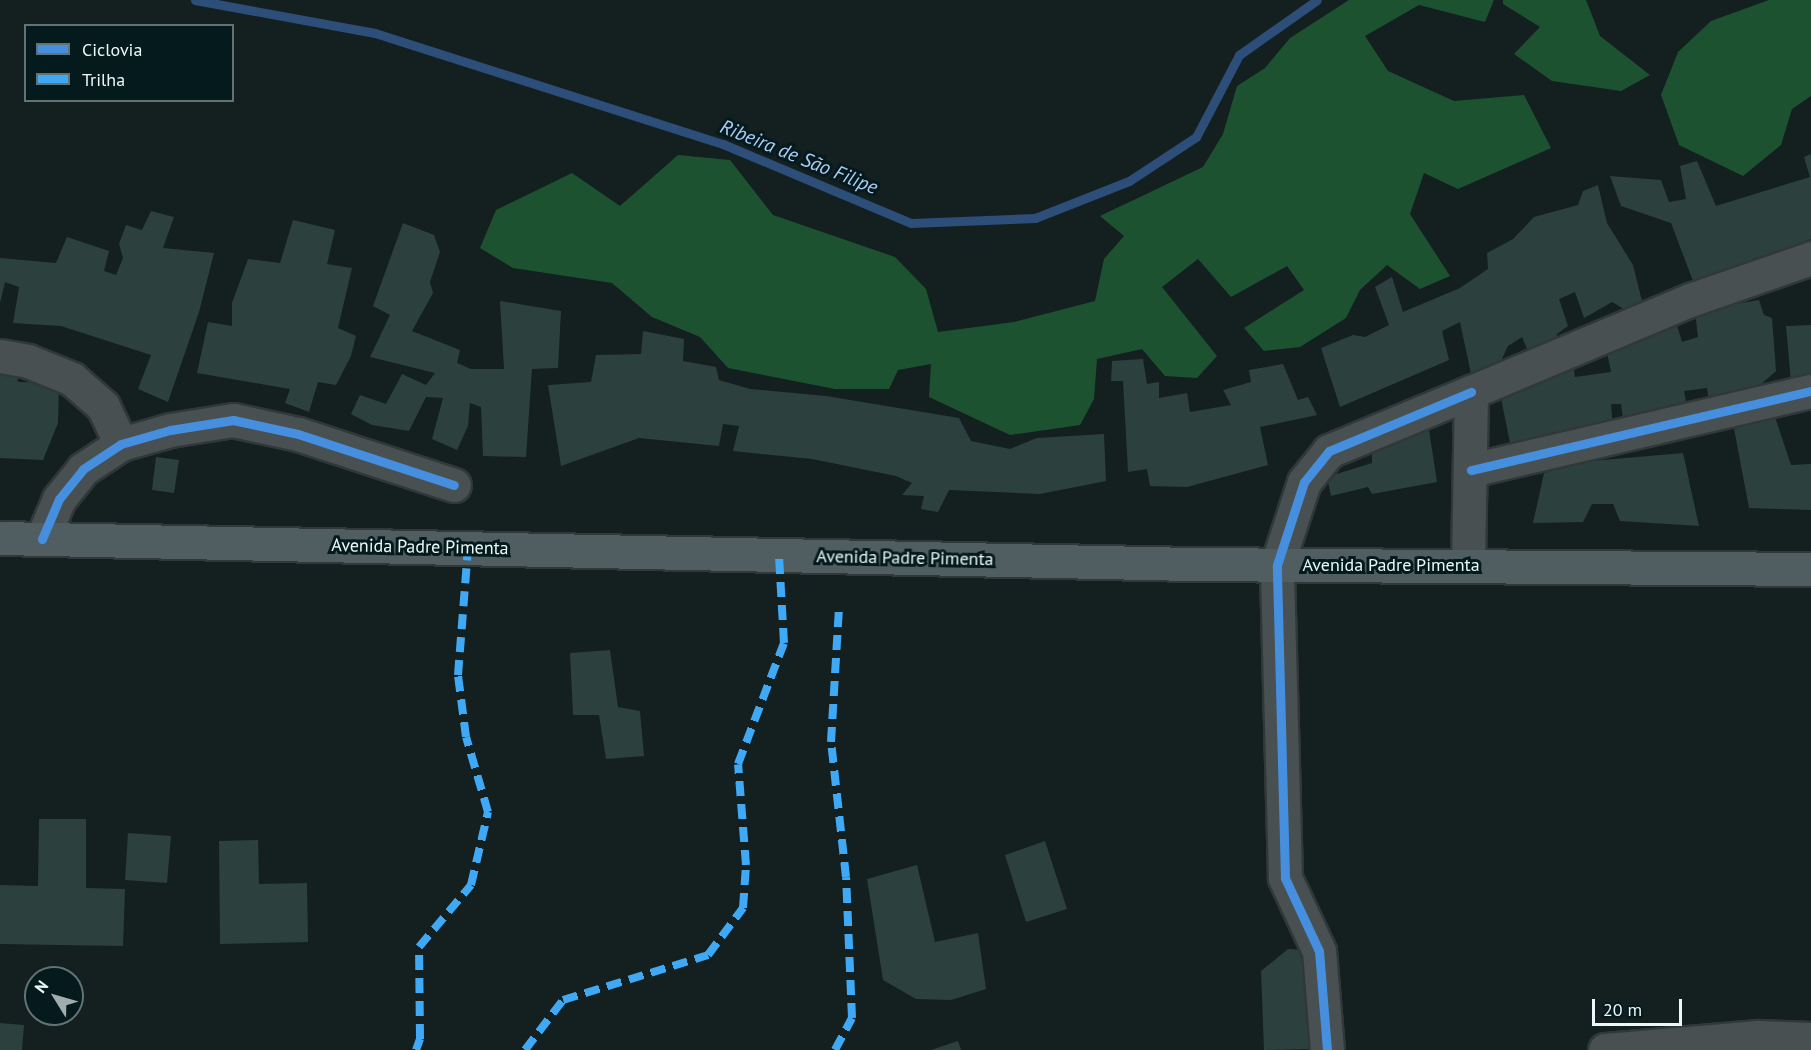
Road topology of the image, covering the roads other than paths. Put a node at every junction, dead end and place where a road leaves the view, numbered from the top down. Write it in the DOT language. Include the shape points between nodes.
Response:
graph roads {
  1 [pos="1811,258"];
  2 [pos="0,356"];
  3 [pos="1811,391"];
  4 [pos="1470,392"];
  5 [pos="121,444"];
  6 [pos="1471,470"];
  7 [pos="454,485"];
  8 [pos="0,538"];
  9 [pos="42,539"];
  10 [pos="1277,564"];
  11 [pos="1468,565"];
  12 [pos="1811,569"];
  13 [pos="1811,1039"];
  14 [pos="1327,1050"];
  15 [pos="1605,1050"];
  1 -- 4 [label="street" via="1690,300"];
  2 -- 5 [label="street" via="28,361 72,379 103,406"];
  3 -- 6 [label="street"];
  4 -- 6 [label="street"];
  4 -- 10 [label="street" via="1329,451 1304,482"];
  5 -- 7 [label="street" via="170,430 233,420 298,434"];
  5 -- 9 [label="street" via="83,469 59,499"];
  6 -- 11 [label="street"];
  8 -- 9 [label="main road, Avenida Padre Pimenta"];
  9 -- 10 [label="main road, Avenida Padre Pimenta"];
  10 -- 11 [label="main road, Avenida Padre Pimenta"];
  10 -- 14 [label="street" via="1285,878 1319,951"];
  11 -- 12 [label="main road, Avenida Padre Pimenta"];
  13 -- 15 [label="street" via="1758,1037"];
}
